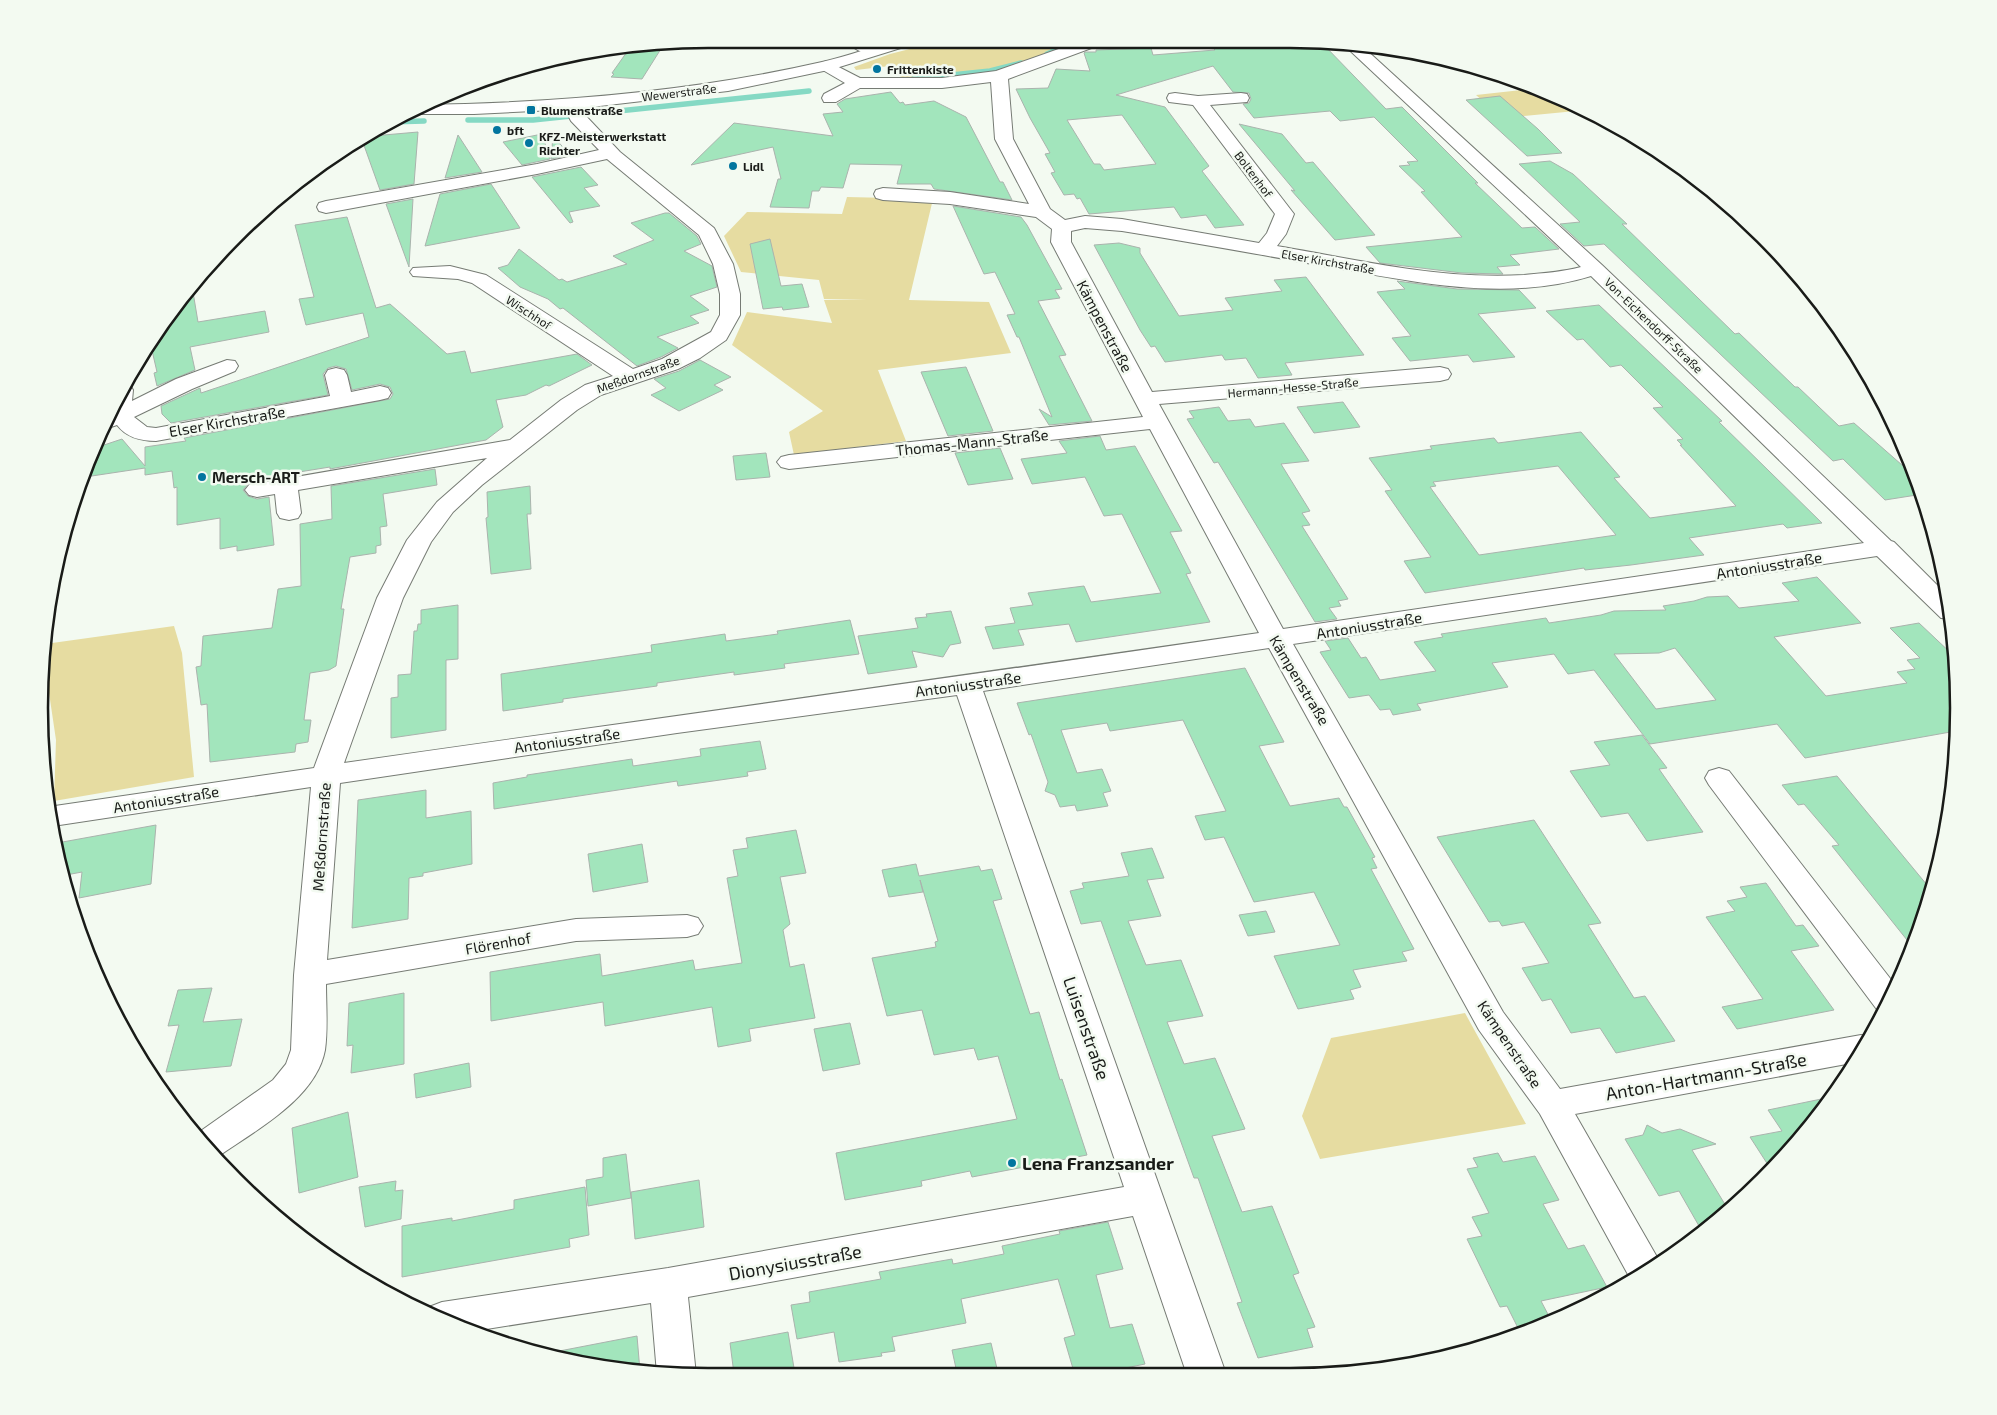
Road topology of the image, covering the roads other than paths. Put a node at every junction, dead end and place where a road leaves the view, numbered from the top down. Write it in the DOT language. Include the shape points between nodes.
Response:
graph roads {
  1 [pos="867,48"];
  2 [pos="882,48"];
  3 [pos="1077,48"];
  4 [pos="872,51"];
  5 [pos="1359,51"];
  6 [pos="827,66"];
  7 [pos="999,76"];
  8 [pos="857,83"];
  9 [pos="830,98"];
  10 [pos="1175,98"];
  11 [pos="1241,98"];
  12 [pos="1198,101"];
  13 [pos="430,110"];
  14 [pos="575,111"];
  15 [pos="611,153"];
  16 [pos="883,194"];
  17 [pos="326,207"];
  18 [pos="1052,220"];
  19 [pos="1264,250"];
  20 [pos="1595,269"];
  21 [pos="420,272"];
  22 [pos="227,366"];
  23 [pos="1440,374"];
  24 [pos="336,376"];
  25 [pos="630,377"];
  26 [pos="380,394"];
  27 [pos="342,400"];
  28 [pos="1150,410"];
  29 [pos="116,416"];
  30 [pos="114,419"];
  31 [pos="514,447"];
  32 [pos="789,462"];
  33 [pos="286,486"];
  34 [pos="257,490"];
  35 [pos="289,513"];
  36 [pos="1885,547"];
  37 [pos="1941,603"];
  38 [pos="1277,639"];
  39 [pos="967,685"];
  40 [pos="326,775"];
  41 [pos="1719,778"];
  42 [pos="57,815"];
  43 [pos="687,926"];
  44 [pos="310,975"];
  45 [pos="1884,994"];
  46 [pos="1854,1049"];
  47 [pos="1552,1104"];
  48 [pos="211,1143"];
  49 [pos="1147,1198"];
  50 [pos="1642,1265"];
  51 [pos="668,1284"];
  52 [pos="455,1317"];
  53 [pos="676,1367"];
  54 [pos="1205,1368"];
  1 -- 4 [label="street"];
  2 -- 4 [label="street, Wewerstraße"];
  3 -- 7 [label="street"];
  4 -- 6 [label="street, Wewerstraße"];
  5 -- 20 [label="street, Von-Eichendorff-Straße"];
  6 -- 8 [label="street"];
  6 -- 14 [label="street, Wewerstraße"];
  7 -- 8 [label="street" via="942,83"];
  7 -- 18 [label="street, Kämpenstraße" via="1004,139"];
  8 -- 9 [label="street"];
  10 -- 12 [label="street"];
  11 -- 12 [label="street"];
  12 -- 19 [label="street, Boltenhof" via="1285,214"];
  13 -- 14 [label="street, Wewerstraße"];
  14 -- 15 [label="street, Meßdornstraße"];
  15 -- 17 [label="street" via="400,201"];
  15 -- 25 [label="street, Meßdornstraße" via="662,197 705,228 723,264 730,294 730,315 719,336 677,360"];
  16 -- 18 [label="street, Elser Kirchstraße" via="950,198"];
  18 -- 19 [label="street, Elser Kirchstraße" via="1122,225"];
  18 -- 28 [label="street, Kämpenstraße"];
  19 -- 20 [label="street, Elser Kirchstraße" via="1434,279 1488,284 1565,278"];
  20 -- 36 [label="street, Von-Eichendorff-Straße"];
  21 -- 25 [label="street, Wischhof" via="453,272 479,279"];
  22 -- 29 [label="street"];
  23 -- 28 [label="street, Hermann-Hesse-Straße"];
  24 -- 27 [label="street"];
  25 -- 31 [label="street, Meßdornstraße" via="580,397"];
  26 -- 27 [label="street, Elser Kirchstraße"];
  27 -- 30 [label="street, Elser Kirchstraße" via="155,434 140,434"];
  28 -- 32 [label="street, Thomas-Mann-Straße"];
  28 -- 38 [label="street, Kämpenstraße" via="1265,623"];
  31 -- 33 [label="street, Meßdornstraße"];
  31 -- 40 [label="street, Meßdornstraße" via="445,507 419,540 390,598"];
  33 -- 34 [label="street, Meßdornstraße"];
  33 -- 35 [label="street"];
  36 -- 37 [label="street, Von-Eichendorff-Straße"];
  36 -- 38 [label="street, Antoniusstraße"];
  38 -- 39 [label="street, Antoniusstraße"];
  38 -- 47 [label="street, Kämpenstraße" via="1492,1021"];
  39 -- 40 [label="street, Antoniusstraße"];
  39 -- 49 [label="street, Luisenstraße"];
  40 -- 42 [label="street, Antoniusstraße"];
  40 -- 44 [label="street, Meßdornstraße"];
  41 -- 45 [label="street"];
  43 -- 44 [label="street, Flörenhof" via="576,930"];
  44 -- 48 [label="street, Meßdornstraße" via="308,1050 300,1070 285,1090"];
  46 -- 47 [label="street, Anton-Hartmann-Straße"];
  47 -- 50 [label="street, Kämpenstraße"];
  49 -- 51 [label="street, Dionysiusstraße"];
  49 -- 54 [label="street, Luisenstraße"];
  51 -- 52 [label="street, Dionysiusstraße"];
  51 -- 53 [label="street"];
}
